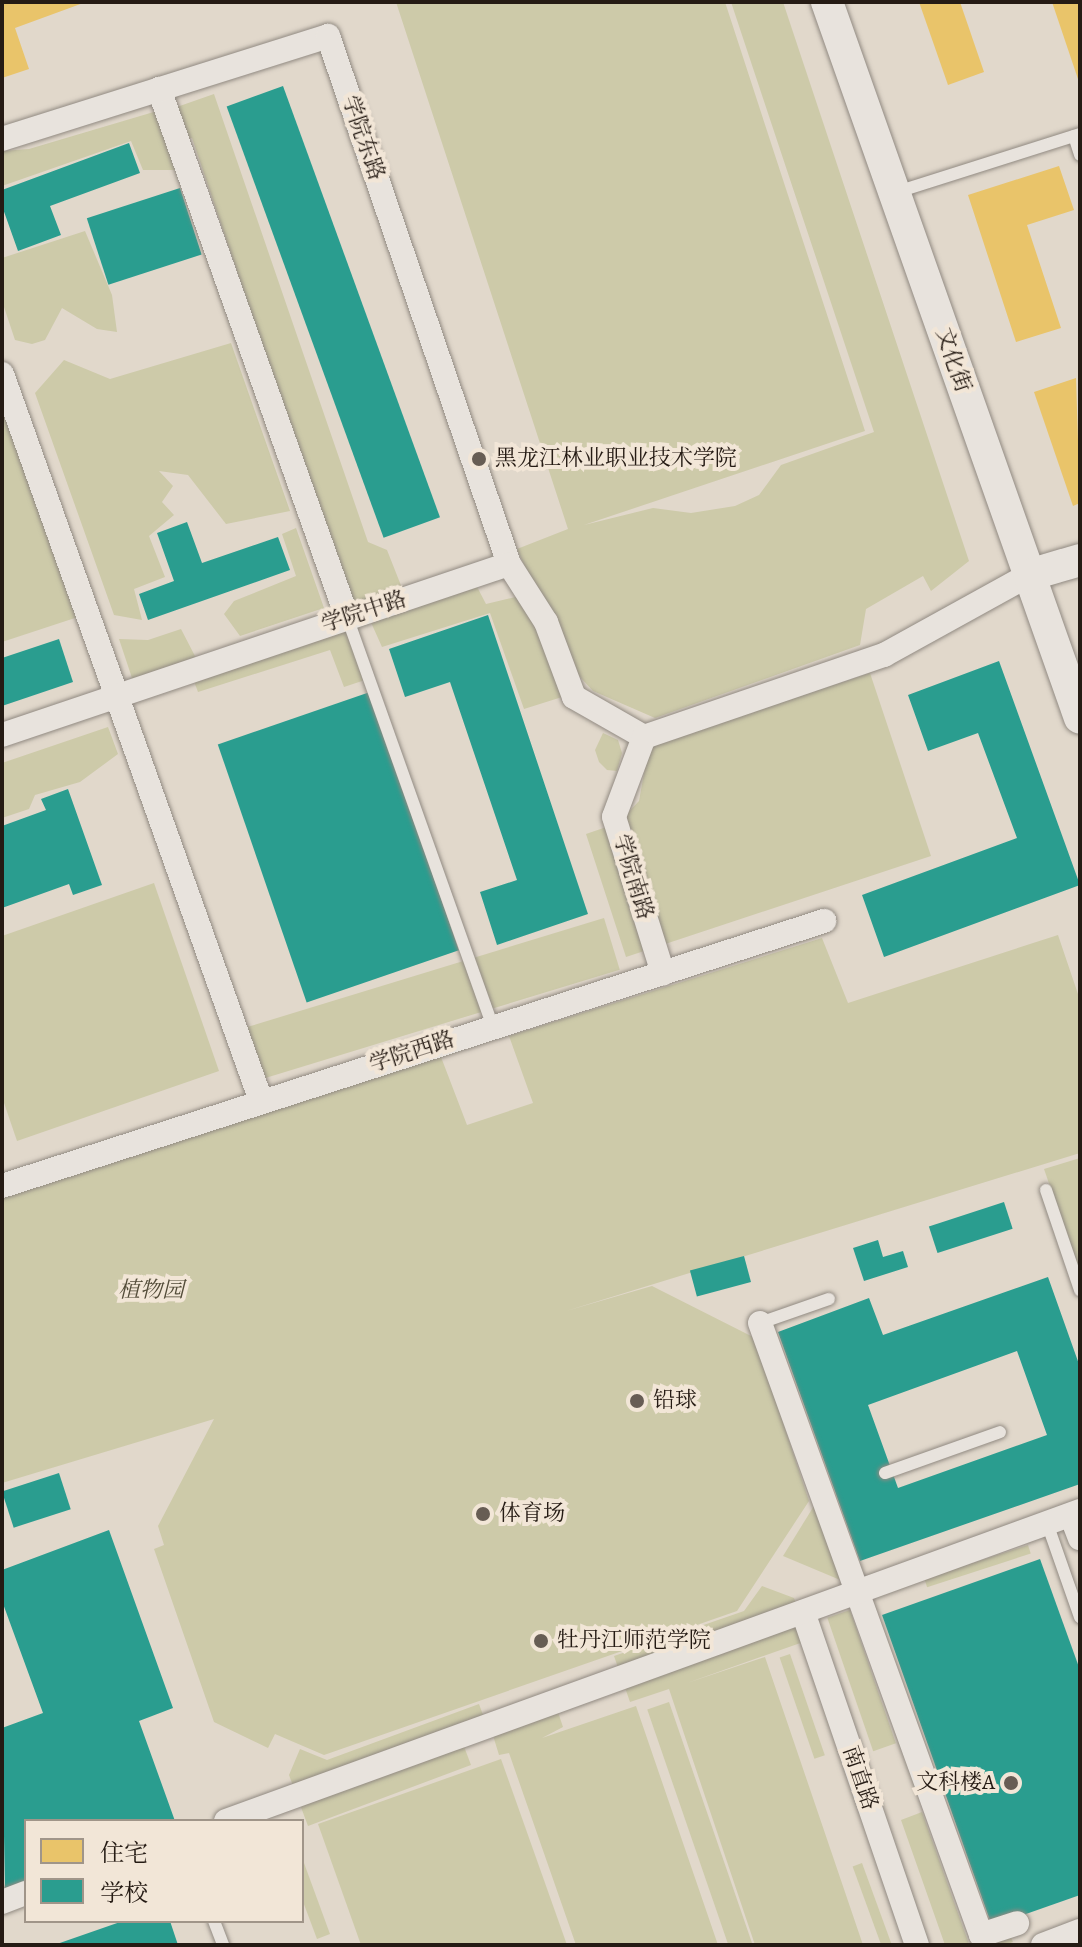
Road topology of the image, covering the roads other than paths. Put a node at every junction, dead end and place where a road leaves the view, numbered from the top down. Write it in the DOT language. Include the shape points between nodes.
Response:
graph roads {
  1 [pos="827,2"];
  2 [pos="159,89"];
  3 [pos="1077,135"];
  4 [pos="2,139"];
  5 [pos="1080,155"];
  6 [pos="894,193"];
  7 [pos="2,374"];
  8 [pos="1080,560"];
  9 [pos="509,564"];
  10 [pos="1029,575"];
  11 [pos="347,617"];
  12 [pos="116,695"];
  13 [pos="1080,718"];
  14 [pos="2,735"];
  15 [pos="644,737"];
  16 [pos="824,921"];
  17 [pos="663,973"];
  18 [pos="493,1027"];
  19 [pos="261,1101"];
  20 [pos="2,1186"];
  21 [pos="1046,1190"];
  22 [pos="1080,1290"];
  23 [pos="829,1299"];
  24 [pos="760,1323"];
  25 [pos="1000,1432"];
  26 [pos="885,1473"];
  27 [pos="1076,1513"];
  28 [pos="1047,1523"];
  29 [pos="1080,1538"];
  30 [pos="859,1590"];
  31 [pos="803,1612"];
  32 [pos="1080,1617"];
  33 [pos="269,1814"];
  34 [pos="238,1819"];
  35 [pos="24,1894"];
  36 [pos="2,1902"];
  37 [pos="215,1923"];
  38 [pos="1017,1923"];
  39 [pos="1080,1931"];
  40 [pos="223,1945"];
  41 [pos="917,1945"];
  42 [pos="1043,1945"];
  1 -- 6 [label="street, 文化街"];
  2 -- 4 [label="street, 学院东路"];
  2 -- 9 [label="street, 学院东路" via="328,36"];
  2 -- 11 [label="street"];
  3 -- 5 [label="lane"];
  3 -- 6 [label="lane"];
  6 -- 10 [label="street, 文化街"];
  7 -- 12 [label="street"];
  8 -- 10 [label="street"];
  9 -- 11 [label="street, 学院中路"];
  9 -- 15 [label="street" via="546,622 574,697"];
  10 -- 13 [label="street, 文化街"];
  10 -- 15 [label="street" via="884,655"];
  11 -- 12 [label="street, 学院中路"];
  11 -- 18 [label="lane"];
  12 -- 14 [label="street, 学院中路"];
  12 -- 19 [label="street"];
  15 -- 17 [label="street, 学院南路" via="614,817"];
  16 -- 17 [label="street, 学院西路"];
  17 -- 18 [label="street, 学院西路"];
  18 -- 19 [label="street, 学院西路"];
  19 -- 20 [label="street, 学院西路"];
  21 -- 22 [label="lane"];
  23 -- 24 [label="lane"];
  24 -- 30 [label="street" via="829,1494 849,1576"];
  25 -- 26 [label="lane"];
  27 -- 28 [label="street"];
  27 -- 29 [label="street"];
  28 -- 30 [label="street"];
  28 -- 32 [label="lane"];
  30 -- 31 [label="street"];
  30 -- 38 [label="street" via="981,1935"];
  31 -- 33 [label="street"];
  31 -- 41 [label="street, 南直路"];
  33 -- 34 [label="street"];
  35 -- 36 [label="street"];
  37 -- 40 [label="lane"];
  39 -- 42 [label="street"];
}
